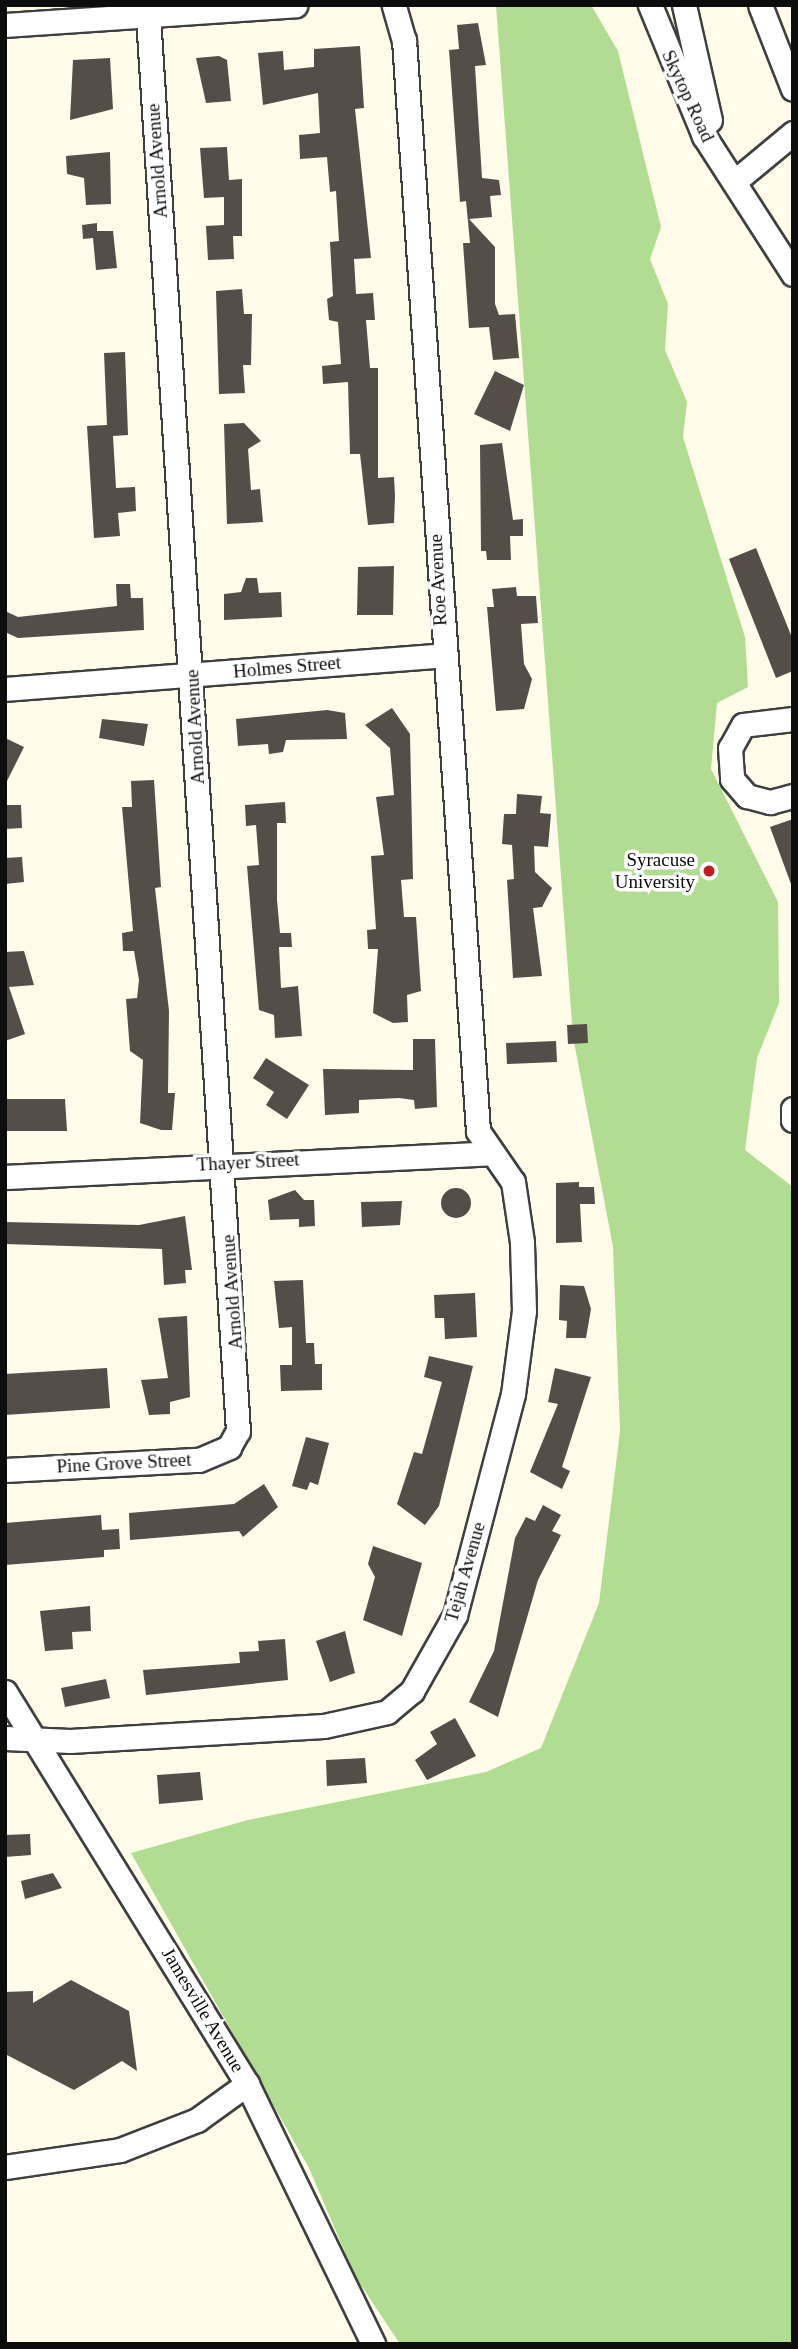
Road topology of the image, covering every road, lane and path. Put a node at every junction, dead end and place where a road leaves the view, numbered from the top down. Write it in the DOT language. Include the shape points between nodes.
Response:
graph roads {
  1 [pos="295,5"];
  2 [pos="394,5"];
  3 [pos="684,5"];
  4 [pos="760,5"];
  5 [pos="654,12"];
  6 [pos="148,16"];
  7 [pos="5,25"];
  8 [pos="793,89"];
  9 [pos="793,133"];
  10 [pos="734,182"];
  11 [pos="793,274"];
  12 [pos="443,655"];
  13 [pos="192,675"];
  14 [pos="5,690"];
  15 [pos="793,719"];
  16 [pos="793,796"];
  17 [pos="793,1109"];
  18 [pos="793,1120"];
  19 [pos="490,1153"];
  20 [pos="221,1163"];
  21 [pos="5,1177"];
  22 [pos="236,1438"];
  23 [pos="5,1470"];
  24 [pos="5,1692"];
  25 [pos="5,1738"];
  26 [pos="34,1738"];
  27 [pos="247,2084"];
  28 [pos="5,2167"];
  29 [pos="373,2344"];
  1 -- 6 [label="street"];
  2 -- 12 [label="street, Roe Avenue" via="404,41"];
  3 -- 10 [label="street, Skytop Road" via="713,132"];
  4 -- 8 [label="street"];
  5 -- 10 [label="street, Skytop Road" via="704,136"];
  6 -- 7 [label="street"];
  6 -- 13 [label="street, Arnold Avenue"];
  9 -- 10 [label="street"];
  10 -- 11 [label="street, Skytop Road"];
  12 -- 13 [label="street, Holmes Street"];
  12 -- 19 [label="street, Roe Avenue" via="478,1130"];
  13 -- 14 [label="street, Holmes Street"];
  13 -- 20 [label="street, Arnold Avenue"];
  15 -- 16 [label="street" via="743,725 730,748 732,779 747,796 770,802"];
  17 -- 18 [label="street"];
  19 -- 20 [label="street, Thayer Street"];
  19 -- 26 [label="street, Tejah Avenue" via="513,1182 522,1242 522,1342 455,1615 412,1690 377,1717 324,1726"];
  20 -- 21 [label="street, Thayer Street"];
  20 -- 22 [label="street, Arnold Avenue" via="234,1302"];
  22 -- 23 [label="street, Pine Grove Street" via="198,1460"];
  24 -- 26 [label="street, Jamesville Avenue"];
  25 -- 26 [label="street, Tejah Avenue"];
  26 -- 27 [label="street, Jamesville Avenue"];
  27 -- 28 [label="street" via="197,2120 120,2150"];
  27 -- 29 [label="street, Jamesville Avenue"];
}
